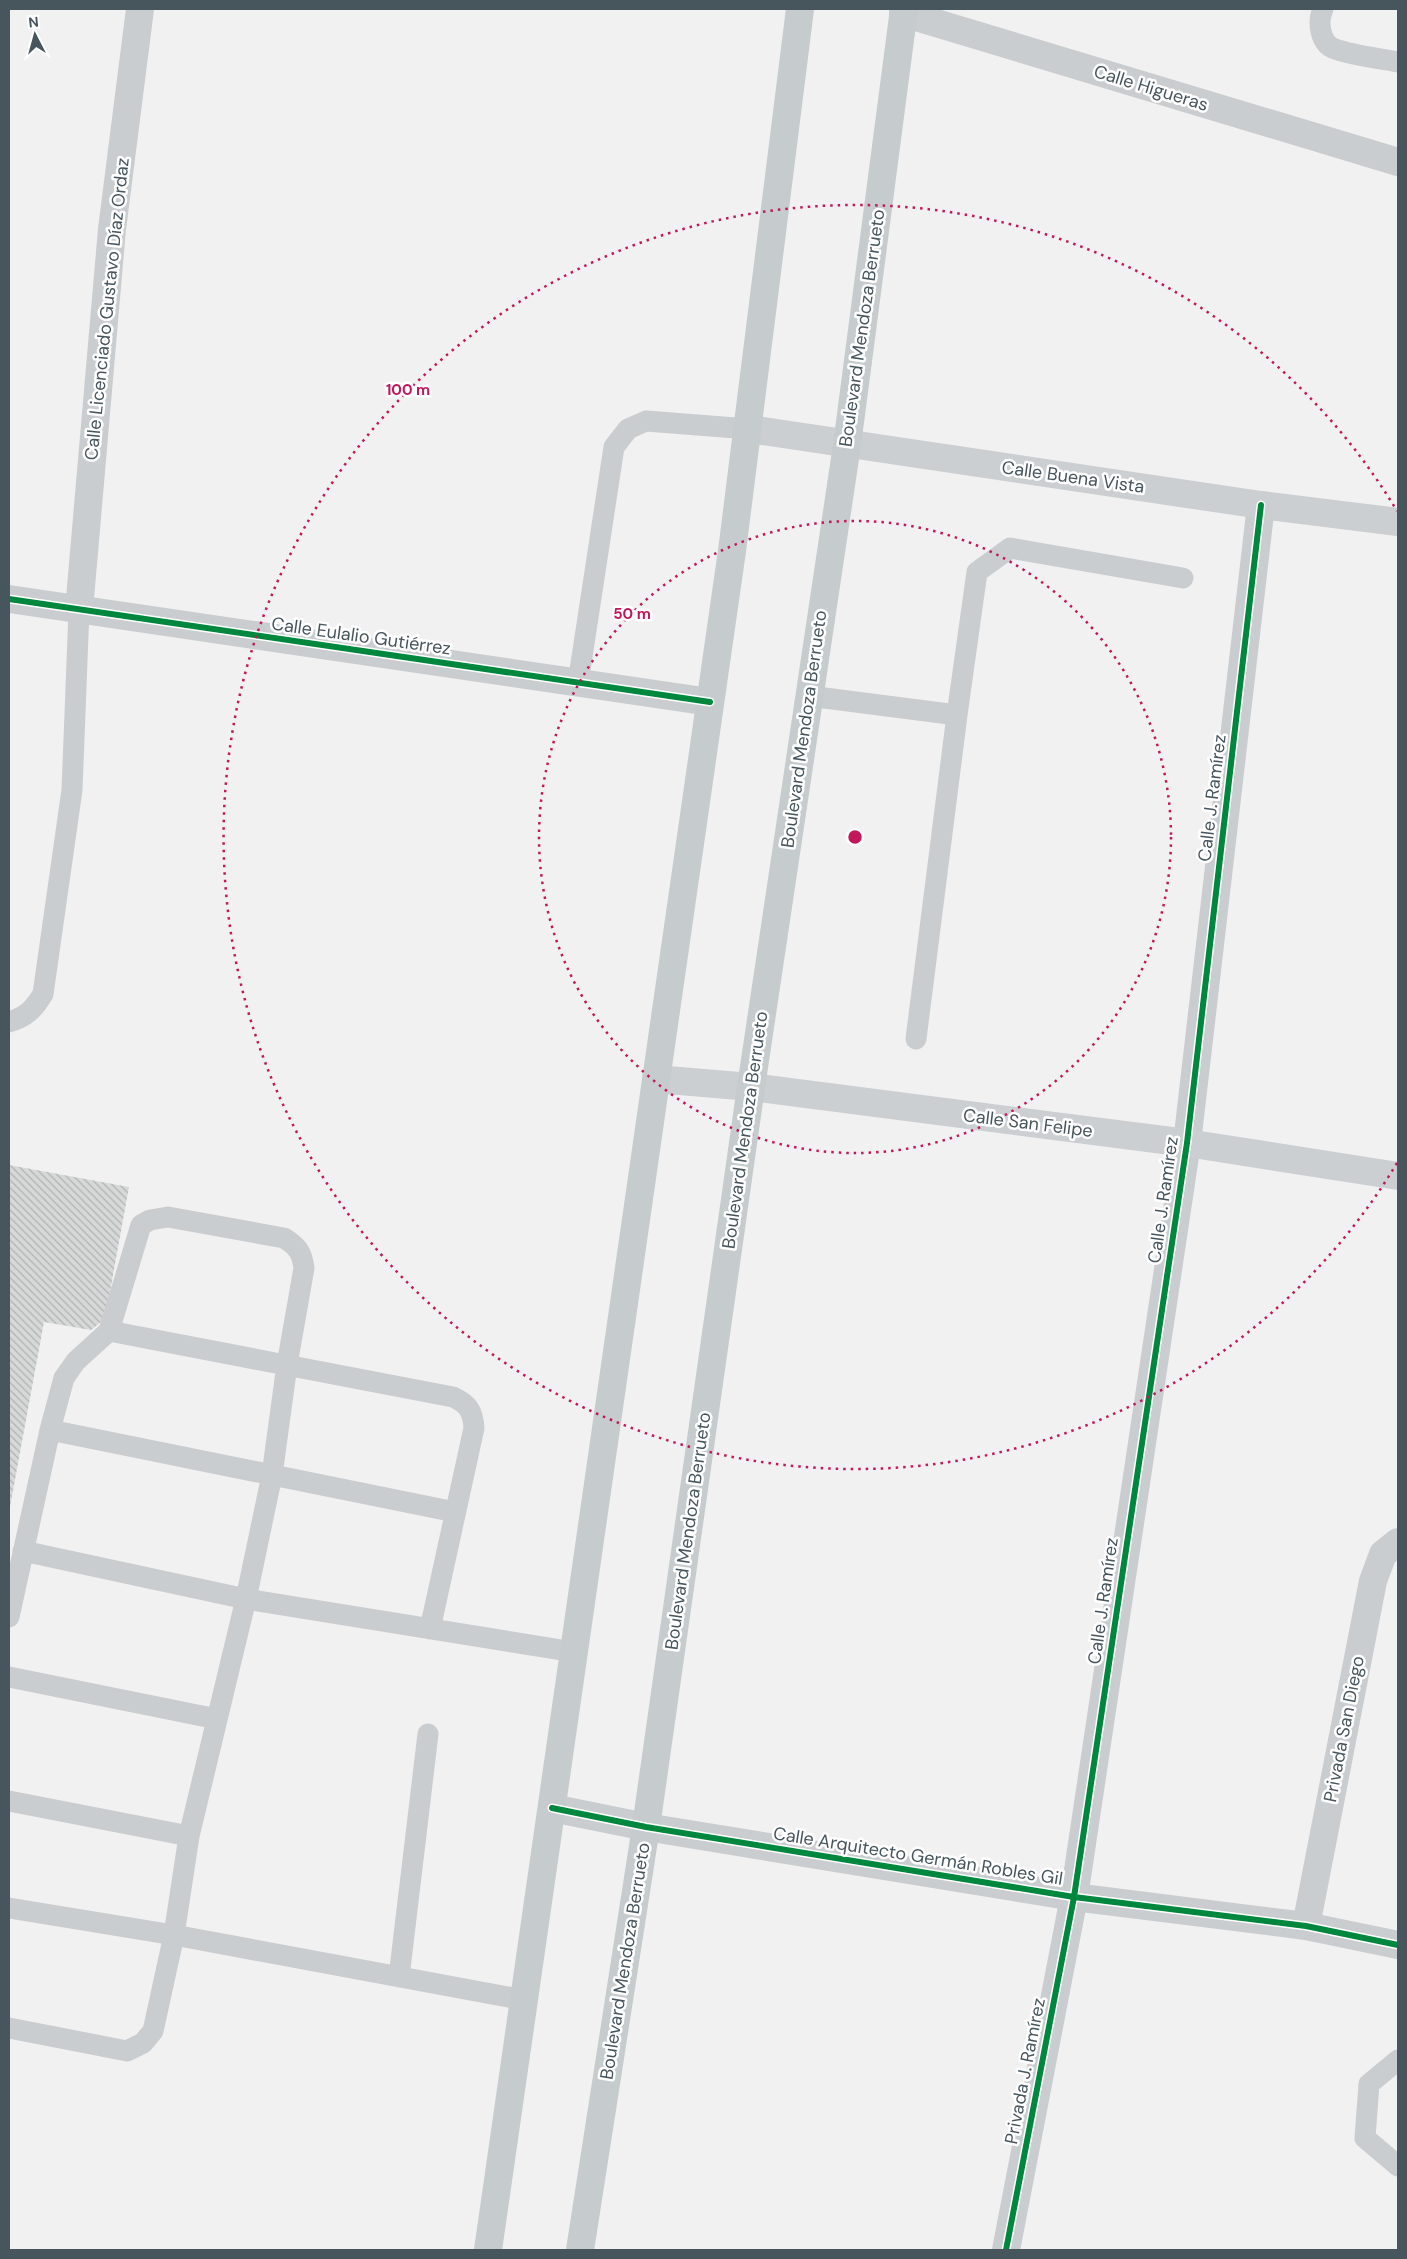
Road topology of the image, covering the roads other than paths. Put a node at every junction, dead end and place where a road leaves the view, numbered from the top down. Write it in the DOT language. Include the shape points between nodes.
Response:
graph roads {
  1 [pos="140,9"];
  2 [pos="800,9"];
  3 [pos="1324,9"];
  4 [pos="903,11"];
  5 [pos="1398,62"];
  6 [pos="1398,162"];
  7 [pos="749,429"];
  8 [pos="847,444"];
  9 [pos="1261,505"];
  10 [pos="1398,522"];
  11 [pos="1183,578"];
  12 [pos="9,599"];
  13 [pos="79,610"];
  14 [pos="578,683"];
  15 [pos="809,696"];
  16 [pos="710,702"];
  17 [pos="957,715"];
  18 [pos="9,1022"];
  19 [pos="916,1039"];
  20 [pos="656,1079"];
  21 [pos="751,1088"];
  22 [pos="1187,1143"];
  23 [pos="1398,1176"];
  24 [pos="109,1331"];
  25 [pos="287,1365"];
  26 [pos="50,1430"];
  27 [pos="272,1475"];
  28 [pos="455,1512"];
  29 [pos="1398,1542"];
  30 [pos="23,1551"];
  31 [pos="246,1599"];
  32 [pos="9,1617"];
  33 [pos="430,1629"];
  34 [pos="574,1652"];
  35 [pos="9,1677"];
  36 [pos="217,1719"];
  37 [pos="428,1734"];
  38 [pos="9,1801"];
  39 [pos="552,1808"];
  40 [pos="646,1827"];
  41 [pos="189,1836"];
  42 [pos="1074,1897"];
  43 [pos="9,1908"];
  44 [pos="1306,1926"];
  45 [pos="174,1936"];
  46 [pos="1398,1945"];
  47 [pos="399,1977"];
  48 [pos="524,2000"];
  49 [pos="9,2028"];
  50 [pos="1398,2060"];
  51 [pos="1398,2166"];
  52 [pos="488,2250"];
  53 [pos="580,2250"];
  54 [pos="1006,2250"];
  1 -- 13 [label="street, Calle Licenciado Gustavo Díaz Ordaz" via="112,229"];
  2 -- 7 [label="main road"];
  3 -- 5 [label="lane" via="1319,16 1321,34 1333,49"];
  4 -- 6 [label="street, Calle Higueras"];
  4 -- 8 [label="main road, Boulevard Mendoza Berrueto"];
  7 -- 8 [label="main road, Calle Buena Vista"];
  7 -- 14 [label="lane" via="646,421 628,429 614,447"];
  7 -- 16 [label="main road"];
  8 -- 9 [label="main road, Calle Buena Vista"];
  8 -- 15 [label="main road, Boulevard Mendoza Berrueto"];
  9 -- 10 [label="main road, Calle Buena Vista"];
  9 -- 22 [label="street, Calle J. Ramírez"];
  11 -- 17 [label="lane" via="1010,548 978,572"];
  12 -- 13 [label="street, Calle Eulalio Gutiérrez"];
  13 -- 14 [label="street, Calle Eulalio Gutiérrez"];
  13 -- 18 [label="lane" via="72,790 43,994 33,1010"];
  14 -- 16 [label="street, Calle Eulalio Gutiérrez"];
  15 -- 17 [label="lane"];
  15 -- 21 [label="main road, Boulevard Mendoza Berrueto"];
  16 -- 20 [label="main road"];
  17 -- 19 [label="lane"];
  20 -- 21 [label="main road, Calle San Felipe"];
  20 -- 34 [label="main road"];
  21 -- 22 [label="main road, Calle San Felipe"];
  21 -- 40 [label="main road, Boulevard Mendoza Berrueto"];
  22 -- 23 [label="main road, Calle San Felipe"];
  22 -- 42 [label="street, Calle J. Ramírez"];
  24 -- 25 [label="lane"];
  24 -- 25 [label="lane" via="141,1225 150,1220 168,1217 284,1238 296,1245 302,1254 304,1268"];
  24 -- 26 [label="lane" via="76,1361 64,1378"];
  25 -- 27 [label="lane"];
  25 -- 28 [label="lane" via="452,1397 469,1407 474,1428"];
  26 -- 27 [label="lane"];
  26 -- 30 [label="lane"];
  27 -- 28 [label="lane"];
  27 -- 31 [label="lane"];
  28 -- 33 [label="lane"];
  29 -- 44 [label="street, Privada San Diego" via="1383,1554 1372,1581"];
  30 -- 31 [label="lane"];
  30 -- 32 [label="lane"];
  31 -- 33 [label="lane"];
  31 -- 36 [label="lane"];
  33 -- 34 [label="lane"];
  34 -- 39 [label="main road"];
  35 -- 36 [label="lane"];
  36 -- 41 [label="lane"];
  37 -- 47 [label="lane"];
  38 -- 41 [label="lane"];
  39 -- 40 [label="street, Calle Arquitecto Germán Robles Gil"];
  39 -- 48 [label="main road"];
  40 -- 42 [label="street, Calle Arquitecto Germán Robles Gil"];
  40 -- 53 [label="main road, Boulevard Mendoza Berrueto"];
  41 -- 45 [label="lane"];
  42 -- 44 [label="street, Calle Arquitecto Germán Robles Gil"];
  42 -- 54 [label="street, Privada J. Ramírez"];
  43 -- 45 [label="lane"];
  44 -- 46 [label="street, Calle Arquitecto Germán Robles Gil"];
  45 -- 47 [label="lane"];
  45 -- 49 [label="lane" via="152,2032 135,2048 118,2050"];
  47 -- 48 [label="lane"];
  48 -- 52 [label="main road"];
  50 -- 51 [label="lane" via="1370,2084 1365,2138"];
}
